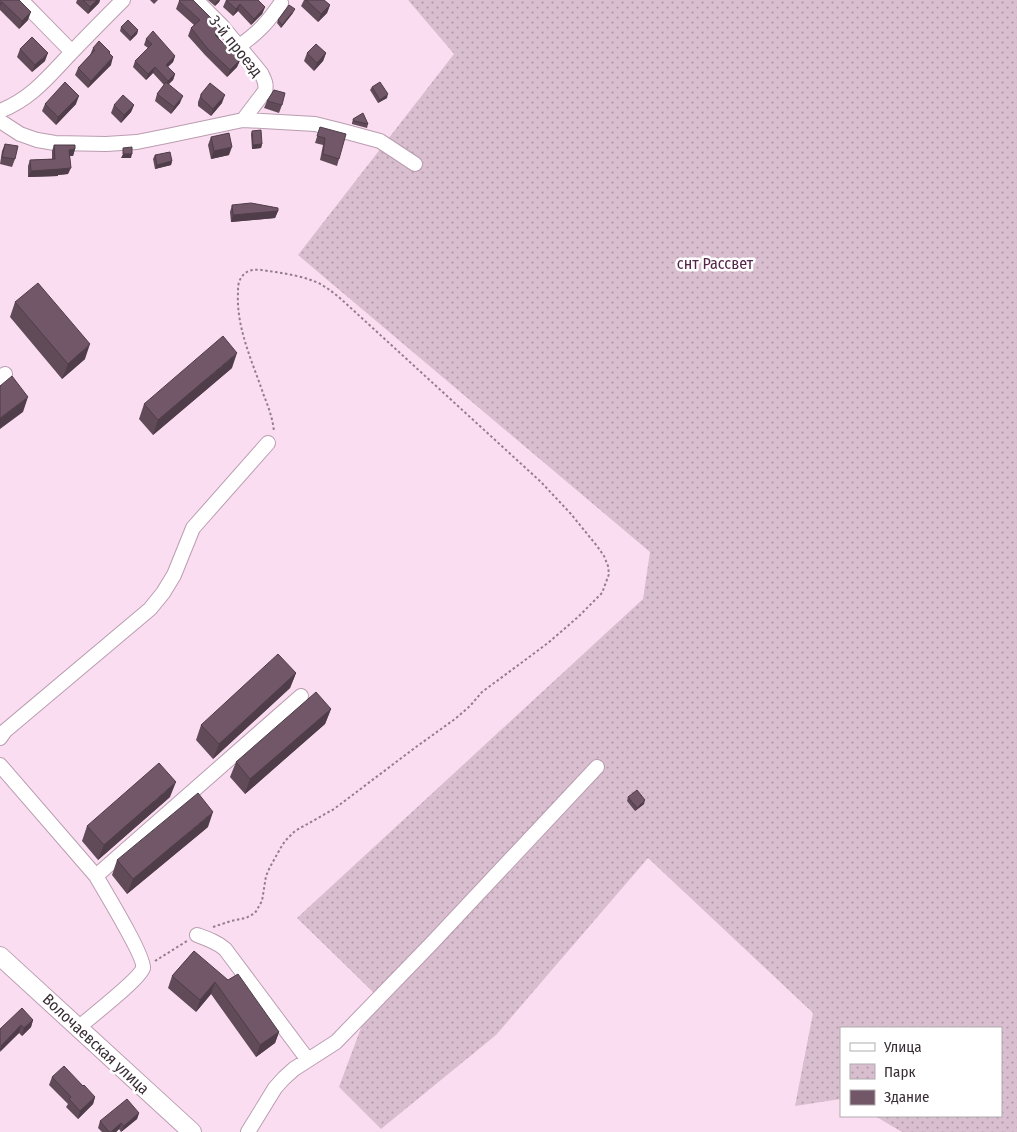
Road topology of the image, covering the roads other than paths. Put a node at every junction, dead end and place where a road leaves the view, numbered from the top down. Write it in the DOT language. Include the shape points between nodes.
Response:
graph roads {
  1 [pos="21,0"];
  2 [pos="123,0"];
  3 [pos="196,0"];
  4 [pos="281,4"];
  5 [pos="239,46"];
  6 [pos="72,52"];
  7 [pos="0,111"];
  8 [pos="244,120"];
  9 [pos="0,121"];
  10 [pos="414,164"];
  11 [pos="268,443"];
  12 [pos="301,696"];
  13 [pos="0,738"];
  14 [pos="0,765"];
  15 [pos="597,767"];
  16 [pos="96,876"];
  17 [pos="197,935"];
  18 [pos="0,956"];
  19 [pos="78,1028"];
  20 [pos="308,1060"];
  21 [pos="192,1132"];
  22 [pos="248,1132"];
  1 -- 6 [label="street"];
  2 -- 6 [label="street"];
  3 -- 5 [label="street, 3-й проезд"];
  4 -- 5 [label="street" via="263,27"];
  5 -- 8 [label="street, 3-й проезд" via="261,73 266,86"];
  6 -- 7 [label="street" via="44,83 13,106"];
  8 -- 9 [label="street" via="122,144 37,140"];
  8 -- 10 [label="street" via="322,126 368,137"];
  11 -- 13 [label="street" via="193,528 174,575 150,609"];
  12 -- 16 [label="street"];
  14 -- 16 [label="street"];
  15 -- 20 [label="street" via="336,1042"];
  16 -- 19 [label="street" via="119,914 143,967 129,985"];
  17 -- 20 [label="street" via="225,949"];
  18 -- 19 [label="main road, Волочаевская улица"];
  19 -- 21 [label="main road, Волочаевская улица"];
  20 -- 22 [label="street" via="275,1088"];
}
